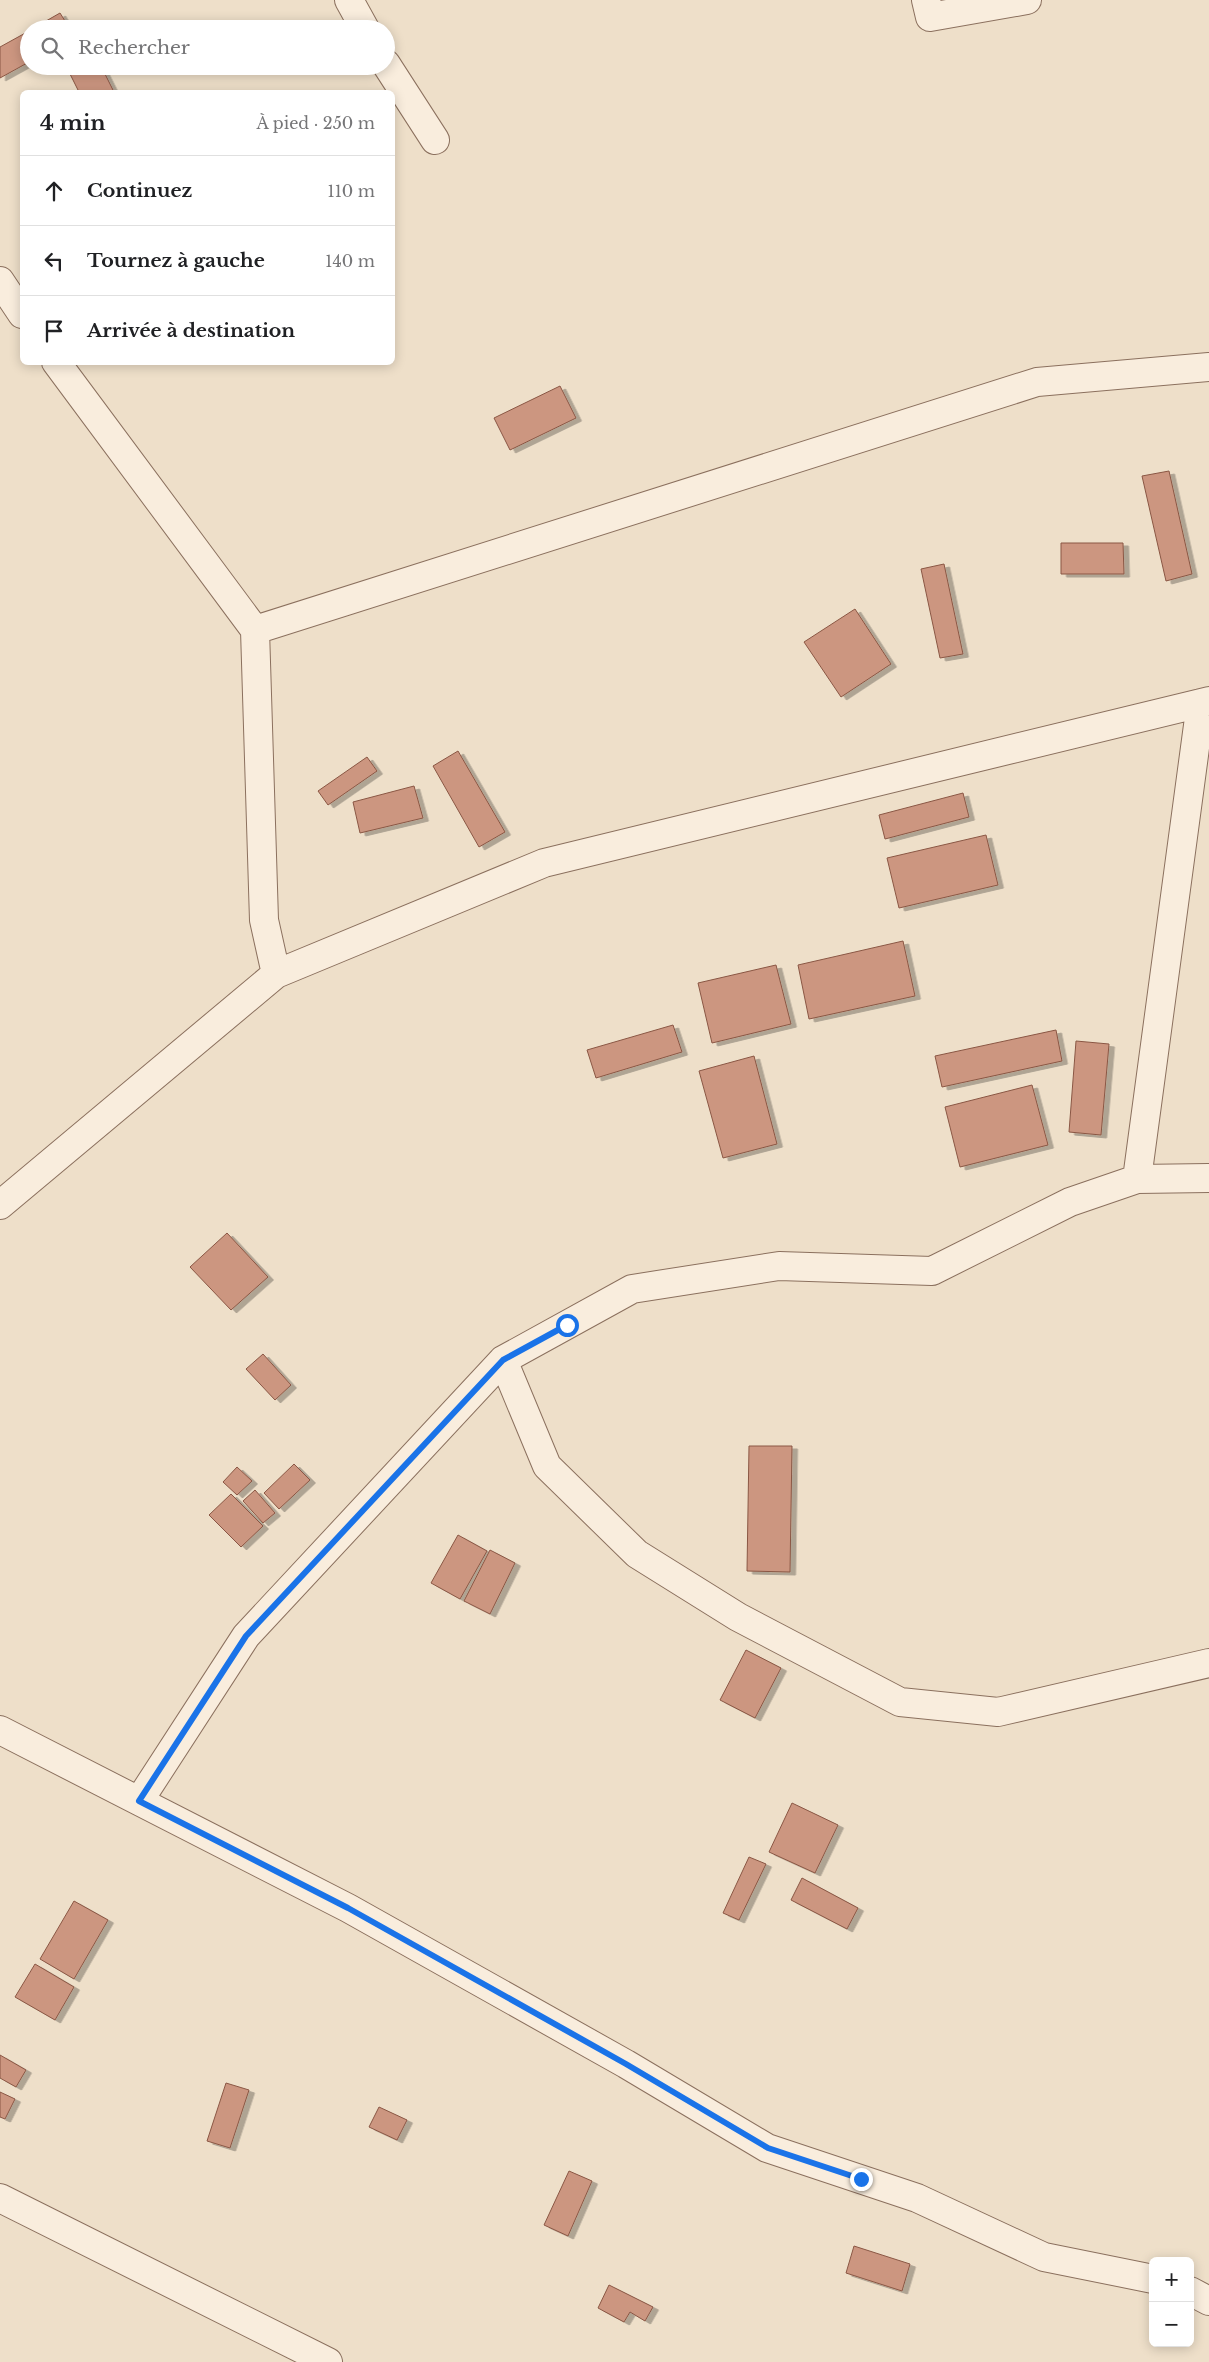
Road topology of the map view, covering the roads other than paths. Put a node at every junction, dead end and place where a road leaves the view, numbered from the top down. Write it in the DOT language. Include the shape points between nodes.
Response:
graph roads {
  1 [pos="349,0"];
  2 [pos="926,0"];
  3 [pos="1028,0"];
  4 [pos="360,20"];
  5 [pos="393,75"];
  6 [pos="435,140"];
  7 [pos="0,282"];
  8 [pos="20,311"];
  9 [pos="58,365"];
  10 [pos="1209,367"];
  11 [pos="255,630"];
  12 [pos="1205,702"];
  13 [pos="276,974"];
  14 [pos="1209,1178"];
  15 [pos="1137,1179"];
  16 [pos="0,1205"];
  17 [pos="503,1360"];
  18 [pos="1209,1662"];
  19 [pos="0,1730"];
  20 [pos="139,1801"];
  21 [pos="0,2198"];
  22 [pos="1149,2278"];
  23 [pos="1194,2293"];
  24 [pos="1209,2301"];
  25 [pos="328,2362"];
  1 -- 4 [label="street"];
  2 -- 3 [label="street" via="930,17"];
  5 -- 6 [label="street"];
  7 -- 8 [label="street"];
  9 -- 11 [label="street"];
  10 -- 11 [label="street" via="1037,382"];
  11 -- 13 [label="street" via="264,920"];
  12 -- 13 [label="street" via="544,862"];
  12 -- 15 [label="street"];
  13 -- 16 [label="street"];
  14 -- 15 [label="street"];
  15 -- 17 [label="street" via="1070,1202 932,1271 779,1266 632,1289"];
  17 -- 18 [label="street" via="547,1466 637,1554 738,1617 900,1702 998,1712"];
  17 -- 20 [label="street" via="246,1636"];
  19 -- 20 [label="street"];
  20 -- 22 [label="street" via="348,1908 768,2148 917,2198 1044,2257"];
  21 -- 25 [label="street"];
  23 -- 24 [label="street"];
}
